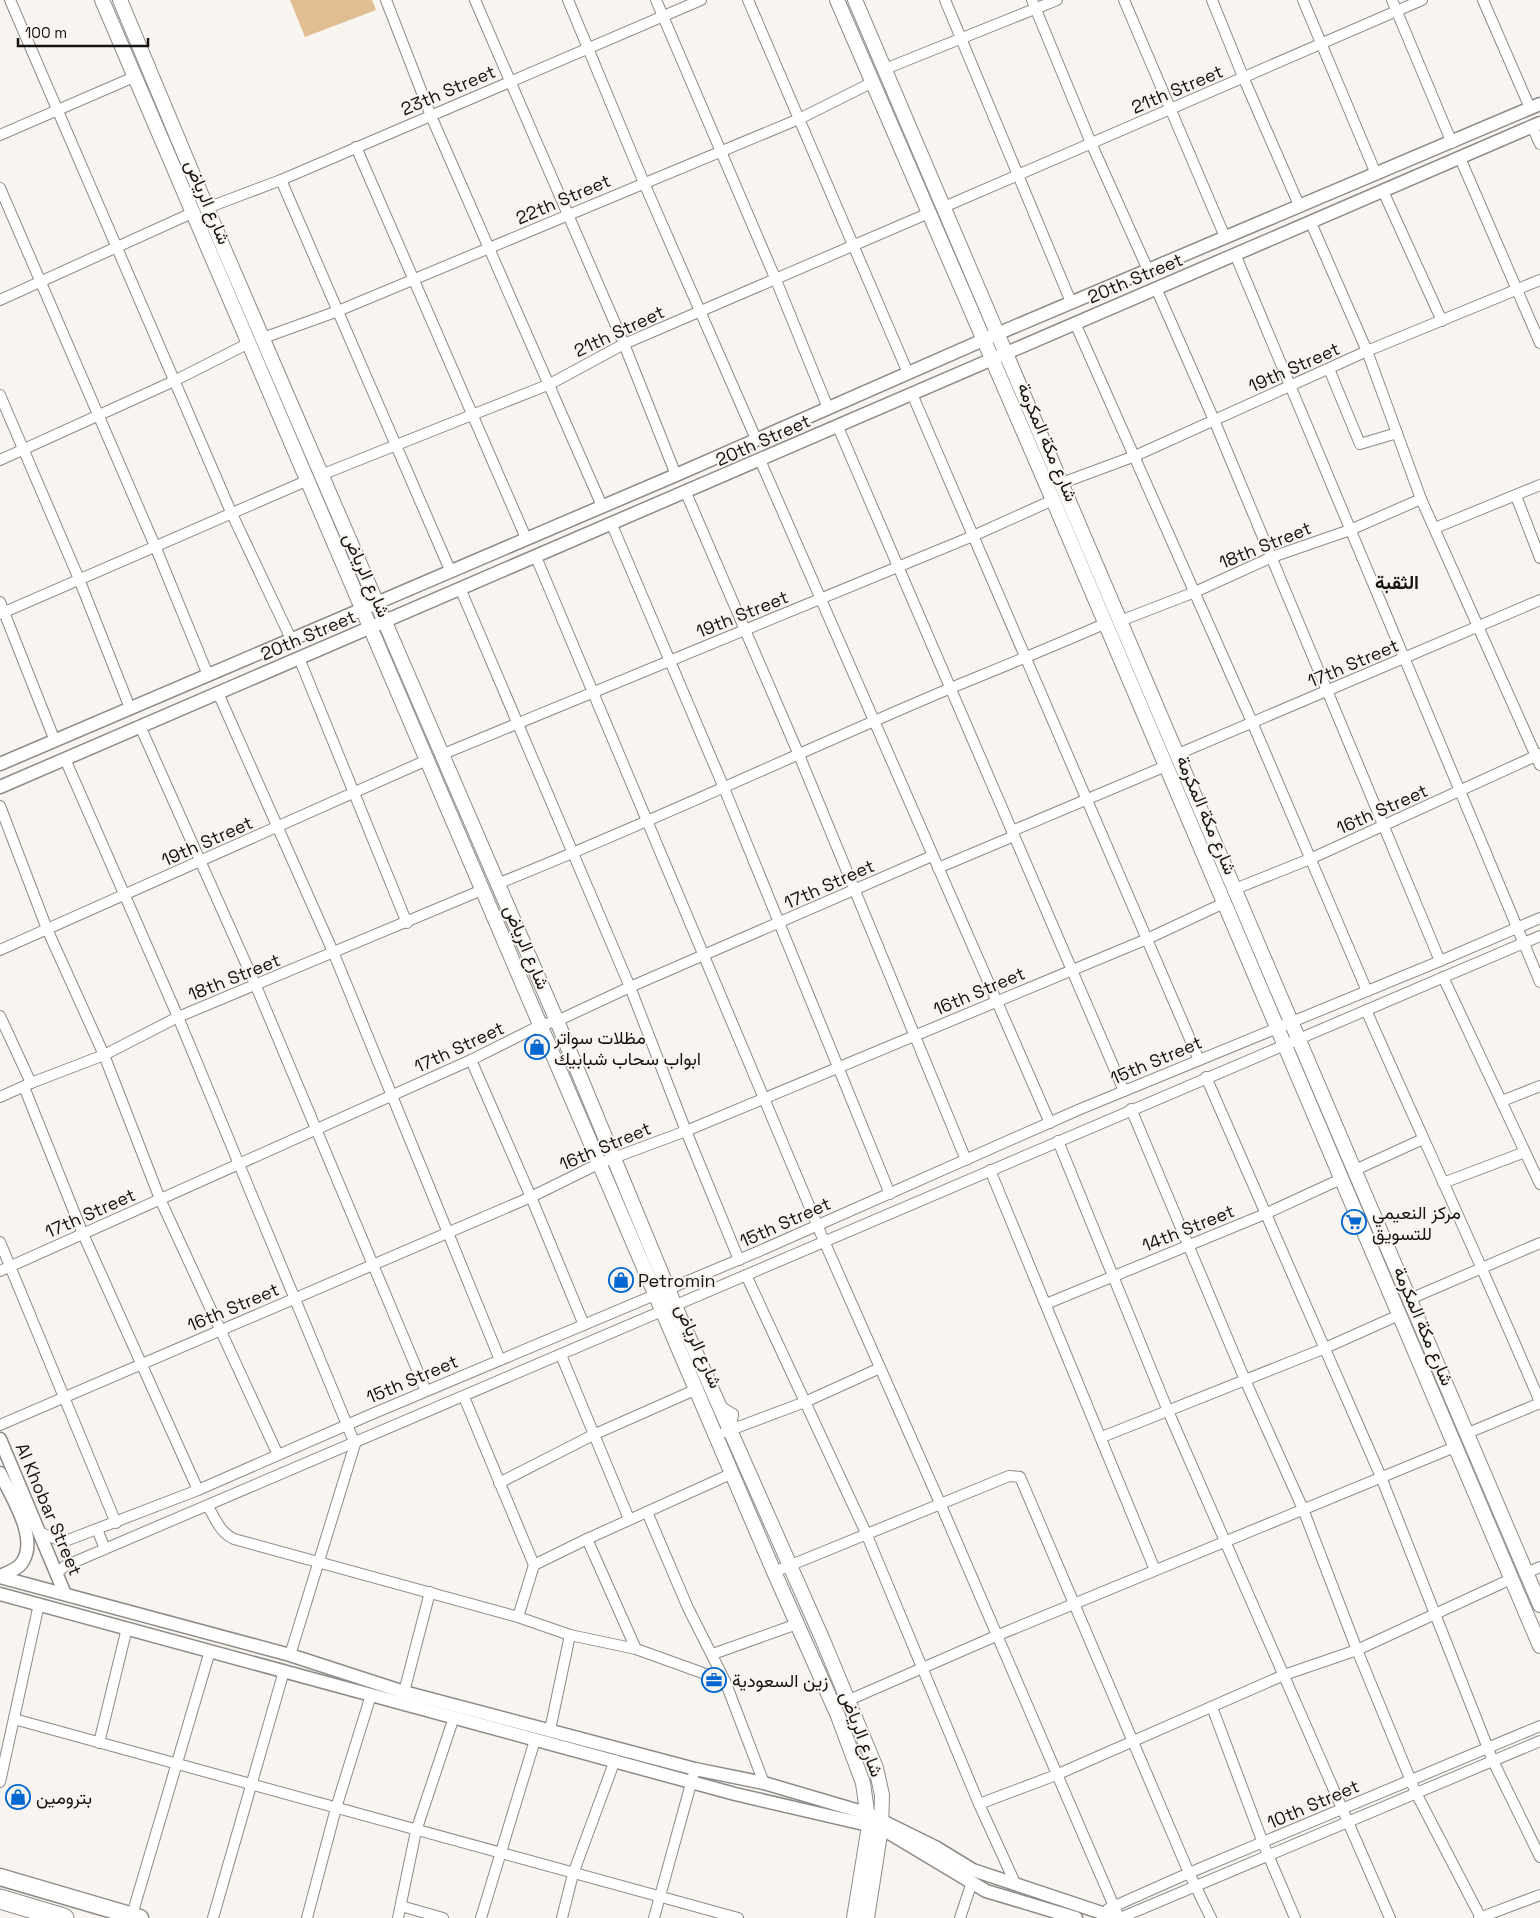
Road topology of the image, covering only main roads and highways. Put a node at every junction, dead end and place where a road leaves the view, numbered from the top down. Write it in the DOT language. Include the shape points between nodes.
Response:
graph roads {
  1 [pos="102,0"];
  2 [pos="120,0"];
  3 [pos="837,0"];
  4 [pos="855,0"];
  5 [pos="662,1291"];
  6 [pos="669,1308"];
  7 [pos="1540,1605"];
  8 [pos="1540,1646"];
  9 [pos="874,1821"];
  10 [pos="0,1878"];
  11 [pos="0,1899"];
  12 [pos="136,1917"];
  13 [pos="64,1918"];
  14 [pos="854,1918"];
  15 [pos="867,1918"];
  1 -- 5 [label="main road, شارع الرياض" via="600,1163"];
  2 -- 5 [label="main road, شارع الرياض" via="557,1021 614,1158"];
  3 -- 8 [label="main road, شارع مكة المكرمة"];
  4 -- 7 [label="main road, شارع مكة المكرمة"];
  5 -- 6 [label="main road, شارع الرياض"];
  6 -- 9 [label="main road, شارع الرياض" via="697,1389 838,1716"];
  6 -- 9 [label="main road, شارع الرياض" via="716,1396 849,1700 881,1784"];
  9 -- 14 [label="main road, شارع الرياض"];
  9 -- 15 [label="main road, شارع الرياض"];
  10 -- 12 [label="main road"];
  11 -- 13 [label="highway"];
}
